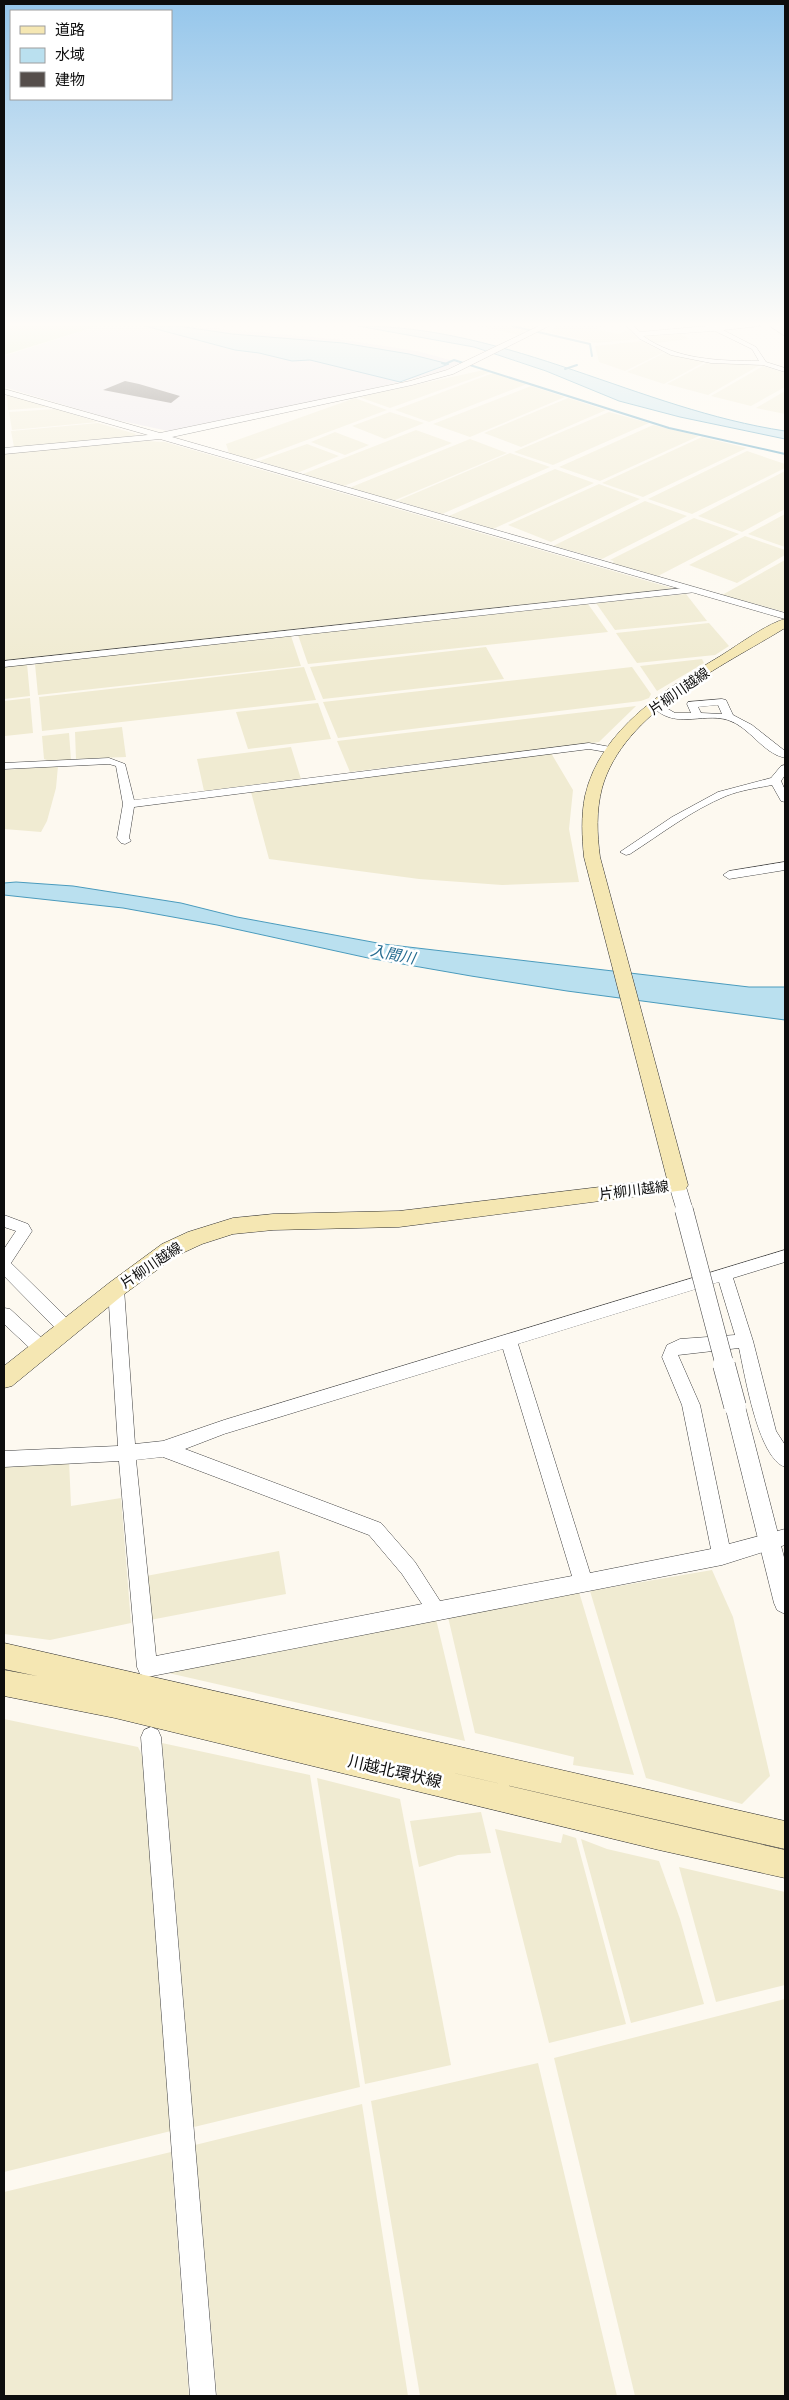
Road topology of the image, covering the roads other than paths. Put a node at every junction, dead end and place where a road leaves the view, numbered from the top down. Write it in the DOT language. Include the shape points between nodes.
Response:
graph roads {
  1 [pos="137,438"];
  2 [pos="165,438"];
  3 [pos="4,451"];
  4 [pos="693,590"];
  5 [pos="785,616"];
  6 [pos="785,623"];
  7 [pos="4,664"];
  8 [pos="656,705"];
  9 [pos="697,716"];
  10 [pos="729,717"];
  11 [pos="612,750"];
  12 [pos="785,754"];
  13 [pos="4,766"];
  14 [pos="785,768"];
  15 [pos="775,781"];
  16 [pos="785,799"];
  17 [pos="129,804"];
  18 [pos="125,841"];
  19 [pos="626,852"];
  20 [pos="785,866"];
  21 [pos="729,875"];
  22 [pos="676,1176"];
  23 [pos="4,1221"];
  24 [pos="785,1256"];
  25 [pos="4,1261"];
  26 [pos="4,1266"];
  27 [pos="724,1274"];
  28 [pos="116,1289"];
  29 [pos="4,1314"];
  30 [pos="66,1329"];
  31 [pos="508,1340"];
  32 [pos="745,1341"];
  33 [pos="41,1348"];
  34 [pos="4,1378"];
  35 [pos="162,1449"];
  36 [pos="127,1453"];
  37 [pos="4,1459"];
  38 [pos="785,1459"];
  39 [pos="778,1540"];
  40 [pos="722,1556"];
  41 [pos="584,1584"];
  42 [pos="785,1602"];
  43 [pos="435,1611"];
  44 [pos="4,1656"];
  45 [pos="4,1683"];
  46 [pos="151,1737"];
  47 [pos="785,1835"];
  48 [pos="785,1864"];
  49 [pos="203,2396"];
  1 -- 3 [label="street"];
  2 -- 4 [label="street"];
  4 -- 5 [label="street"];
  4 -- 7 [label="street"];
  6 -- 8 [label="main road, 片柳川越線"];
  8 -- 9 [label="street" via="672,716"];
  8 -- 11 [label="main road, 片柳川越線"];
  9 -- 10 [label="street"];
  9 -- 10 [label="street" via="692,704 722,702"];
  10 -- 12 [label="street"];
  11 -- 17 [label="street" via="589,746"];
  11 -- 22 [label="main road, 片柳川越線" via="598,777 590,815 592,857"];
  13 -- 17 [label="street" via="115,762 122,768"];
  14 -- 15 [label="street"];
  15 -- 16 [label="street"];
  15 -- 19 [label="street" via="722,794"];
  17 -- 18 [label="street"];
  20 -- 21 [label="street"];
  22 -- 28 [label="main road, 片柳川越線" via="399,1219 233,1226 169,1250"];
  22 -- 39 [label="street, bridge" via="735,1406"];
  23 -- 25 [label="street" via="24,1231"];
  24 -- 27 [label="street"];
  26 -- 30 [label="street"];
  27 -- 31 [label="street"];
  27 -- 32 [label="street"];
  28 -- 30 [label="main road, 片柳川越線"];
  28 -- 36 [label="street"];
  29 -- 33 [label="street"];
  30 -- 33 [label="main road, 片柳川越線"];
  31 -- 35 [label="street" via="224,1426"];
  31 -- 41 [label="street"];
  32 -- 38 [label="street" via="768,1434"];
  32 -- 40 [label="street" via="680,1346 670,1352 691,1405"];
  33 -- 34 [label="main road, 片柳川越線"];
  35 -- 36 [label="street"];
  35 -- 43 [label="street" via="375,1529 425,1589"];
  36 -- 37 [label="street"];
  36 -- 43 [label="street" via="147,1667"];
  39 -- 40 [label="street"];
  39 -- 42 [label="street"];
  40 -- 41 [label="street"];
  41 -- 43 [label="street"];
  44 -- 47 [label="main road, 川越北環状線"];
  45 -- 48 [label="main road, 川越北環状線" via="125,1707"];
  46 -- 49 [label="street"];
}
